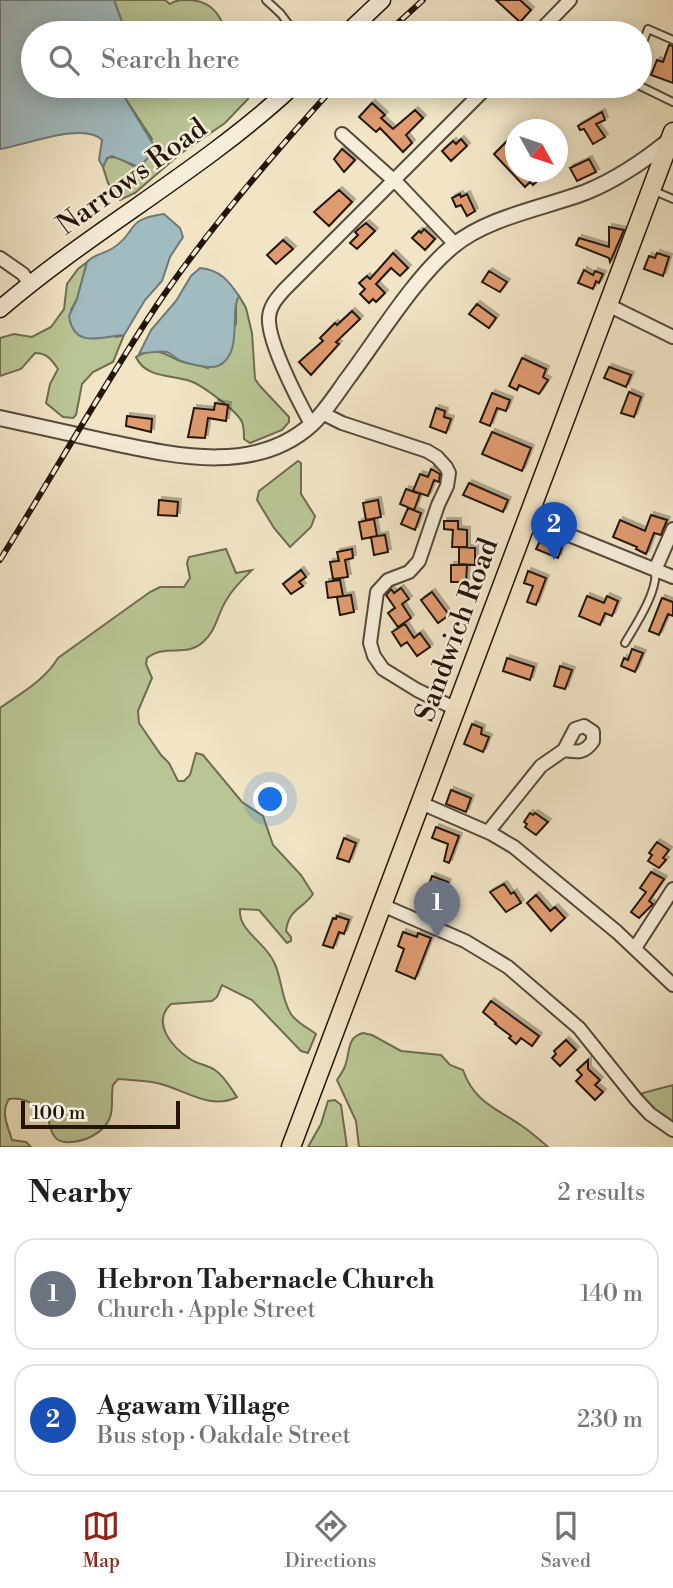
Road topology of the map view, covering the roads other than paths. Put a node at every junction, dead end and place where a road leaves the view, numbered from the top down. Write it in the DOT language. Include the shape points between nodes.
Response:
graph roads {
  1 [pos="266,0"];
  2 [pos="382,0"];
  3 [pos="570,0"];
  4 [pos="286,21"];
  5 [pos="360,21"];
  6 [pos="550,21"];
  7 [pos="652,31"];
  8 [pos="673,40"];
  9 [pos="652,92"];
  10 [pos="279,98"];
  11 [pos="476,98"];
  12 [pos="673,102"];
  13 [pos="342,134"];
  14 [pos="672,136"];
  15 [pos="395,180"];
  16 [pos="651,189"];
  17 [pos="673,199"];
  18 [pos="455,244"];
  19 [pos="0,258"];
  20 [pos="30,284"];
  21 [pos="608,304"];
  22 [pos="0,309"];
  23 [pos="673,337"];
  24 [pos="322,413"];
  25 [pos="0,418"];
  26 [pos="311,424"];
  27 [pos="527,518"];
  28 [pos="673,529"];
  29 [pos="655,570"];
  30 [pos="673,577"];
  31 [pos="625,643"];
  32 [pos="456,709"];
  33 [pos="564,750"];
  34 [pos="421,803"];
  35 [pos="488,832"];
  36 [pos="673,889"];
  37 [pos="382,905"];
  38 [pos="635,948"];
  39 [pos="673,985"];
  40 [pos="673,1130"];
  41 [pos="291,1147"];
  1 -- 4 [label="lane"];
  2 -- 5 [label="main road"];
  3 -- 6 [label="street"];
  7 -- 8 [label="lane"];
  9 -- 12 [label="lane"];
  10 -- 20 [label="main road, Narrows Road" via="217,149"];
  11 -- 15 [label="street"];
  13 -- 15 [label="street"];
  14 -- 16 [label="main road, Sandwich Road"];
  14 -- 18 [label="street" via="634,168 608,182 495,223"];
  15 -- 18 [label="street"];
  15 -- 26 [label="street" via="270,310 270,329"];
  16 -- 17 [label="lane"];
  16 -- 21 [label="main road, Sandwich Road"];
  18 -- 24 [label="street" via="417,285"];
  19 -- 20 [label="street"];
  20 -- 22 [label="main road, Narrows Road"];
  21 -- 23 [label="street"];
  21 -- 27 [label="main road, Sandwich Road"];
  24 -- 26 [label="street"];
  24 -- 32 [label="street" via="427,451 447,470 447,486 419,561 377,592 370,643 383,669"];
  25 -- 26 [label="street" via="161,453 206,457 265,450"];
  27 -- 29 [label="street"];
  27 -- 32 [label="main road, Sandwich Road"];
  28 -- 29 [label="street"];
  29 -- 30 [label="street"];
  29 -- 31 [label="lane" via="651,593"];
  32 -- 34 [label="main road, Sandwich Road"];
  33 -- 35 [label="street" via="541,766"];
  34 -- 35 [label="street"];
  34 -- 37 [label="main road, Sandwich Road"];
  35 -- 38 [label="street" via="514,847"];
  36 -- 38 [label="street"];
  37 -- 40 [label="street" via="454,936 508,967 579,1028 636,1099"];
  37 -- 41 [label="main road, Sandwich Road"];
  38 -- 39 [label="street"];
}
